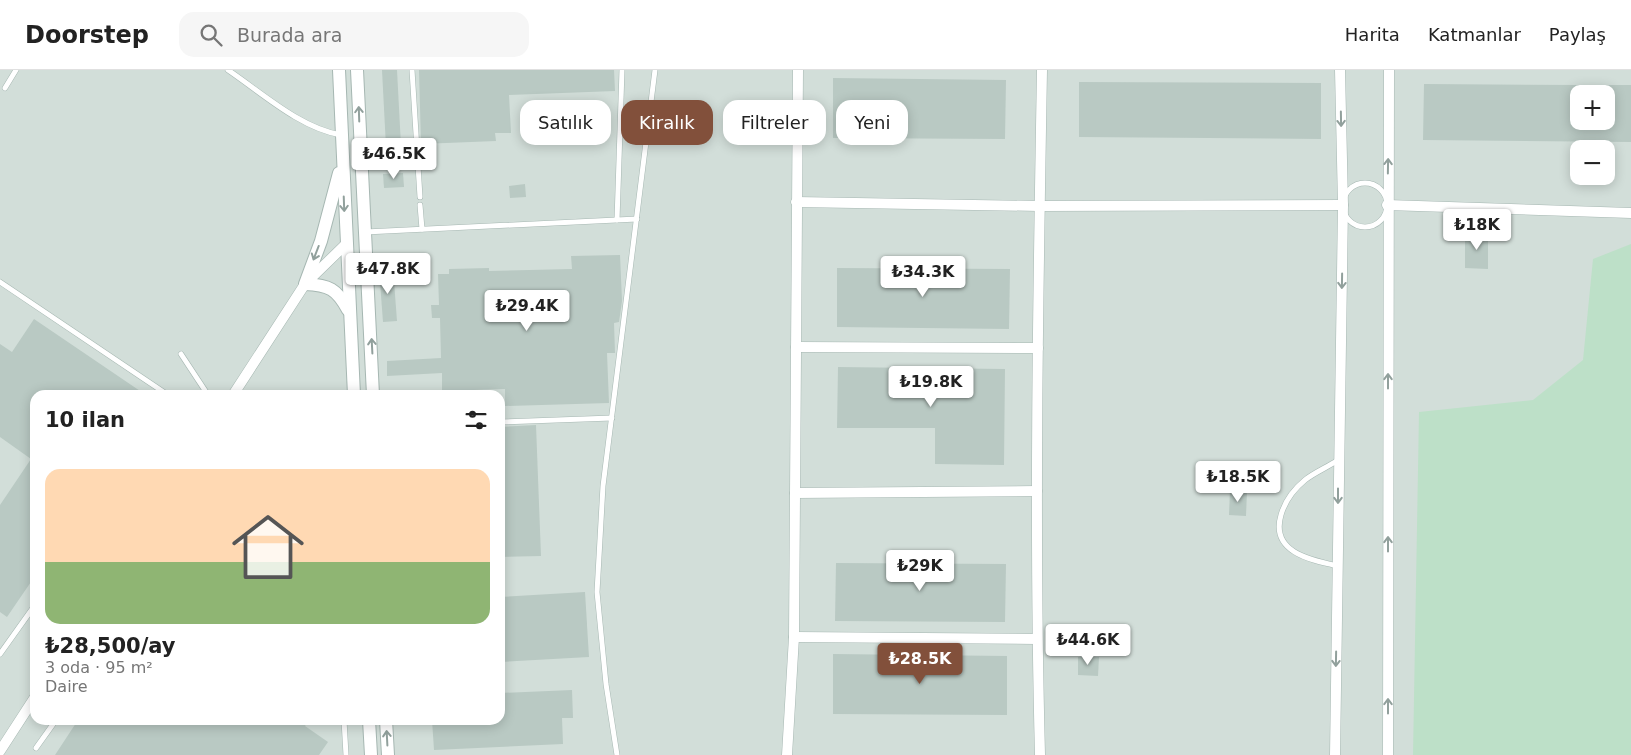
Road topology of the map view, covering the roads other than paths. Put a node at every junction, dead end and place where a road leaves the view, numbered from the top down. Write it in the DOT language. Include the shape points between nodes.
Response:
graph roads {
  1 [pos="16,70"];
  2 [pos="228,70"];
  3 [pos="339,70"];
  4 [pos="357,70"];
  5 [pos="412,70"];
  6 [pos="622,70"];
  7 [pos="655,70"];
  8 [pos="798,70"];
  9 [pos="1042,70"];
  10 [pos="1340,70"];
  11 [pos="1389,70"];
  12 [pos="5,88"];
  13 [pos="342,136"];
  14 [pos="360,139"];
  15 [pos="343,156"];
  16 [pos="420,197"];
  17 [pos="796,202"];
  18 [pos="420,205"];
  19 [pos="1343,205"];
  20 [pos="1388,205"];
  21 [pos="1040,206"];
  22 [pos="1631,213"];
  23 [pos="637,219"];
  24 [pos="617,220"];
  25 [pos="422,229"];
  26 [pos="364,232"];
  27 [pos="346,244"];
  28 [pos="0,282"];
  29 [pos="305,284"];
  30 [pos="350,313"];
  31 [pos="796,347"];
  32 [pos="1038,348"];
  33 [pos="181,354"];
  34 [pos="161,390"];
  35 [pos="205,390"];
  36 [pos="235,390"];
  37 [pos="354,390"];
  38 [pos="373,390"];
  39 [pos="612,418"];
  40 [pos="505,422"];
  41 [pos="1338,460"];
  42 [pos="1038,491"];
  43 [pos="795,493"];
  44 [pos="1338,566"];
  45 [pos="30,613"];
  46 [pos="794,638"];
  47 [pos="1037,639"];
  48 [pos="0,654"];
  49 [pos="30,705"];
  50 [pos="52,725"];
  51 [pos="344,725"];
  52 [pos="369,725"];
  53 [pos="386,725"];
  54 [pos="36,748"];
  55 [pos="0,751"];
  56 [pos="346,755"];
  57 [pos="370,755"];
  58 [pos="388,755"];
  59 [pos="617,755"];
  60 [pos="787,755"];
  61 [pos="1040,755"];
  62 [pos="1335,755"];
  63 [pos="1388,755"];
  1 -- 12 [label="lane"];
  2 -- 13 [label="lane" via="308,125"];
  3 -- 13 [label="street"];
  14 -- 4 [label="street, one-way"];
  5 -- 16 [label="lane"];
  6 -- 24 [label="lane"];
  7 -- 23 [label="lane"];
  8 -- 17 [label="street"];
  9 -- 21 [label="street"];
  10 -- 19 [label="street, one-way"];
  20 -- 11 [label="street, one-way"];
  13 -- 14 [label="street"];
  13 -- 15 [label="street"];
  14 -- 26 [label="street"];
  15 -- 27 [label="street, one-way"];
  15 -- 29 [label="street, one-way" via="321,241"];
  17 -- 21 [label="street"];
  17 -- 31 [label="street"];
  18 -- 25 [label="lane"];
  19 -- 20 [label="lane" via="1352,187 1365,183 1383,192"];
  19 -- 20 [label="lane" via="1347,218 1358,226 1366,227 1379,223"];
  19 -- 21 [label="street"];
  19 -- 41 [label="street, one-way"];
  20 -- 22 [label="street"];
  63 -- 20 [label="street, one-way"];
  21 -- 32 [label="street"];
  23 -- 24 [label="lane"];
  23 -- 39 [label="lane"];
  24 -- 25 [label="lane"];
  25 -- 26 [label="lane"];
  26 -- 27 [label="street"];
  38 -- 26 [label="street, one-way"];
  27 -- 29 [label="street"];
  27 -- 30 [label="street"];
  28 -- 34 [label="lane"];
  29 -- 30 [label="street" via="332,289 340,295"];
  29 -- 36 [label="street"];
  30 -- 37 [label="street"];
  31 -- 32 [label="street"];
  31 -- 43 [label="street"];
  32 -- 42 [label="street"];
  33 -- 35 [label="lane"];
  39 -- 40 [label="lane"];
  39 -- 59 [label="lane" via="603,486 597,592"];
  41 -- 44 [label="street, one-way"];
  41 -- 44 [label="lane" via="1299,486 1288,498 1279,522 1280,538 1285,545 1308,559"];
  42 -- 43 [label="street"];
  42 -- 47 [label="street"];
  43 -- 46 [label="street"];
  44 -- 62 [label="street, one-way"];
  45 -- 48 [label="lane"];
  46 -- 47 [label="street"];
  46 -- 60 [label="street"];
  47 -- 61 [label="street"];
  49 -- 55 [label="street"];
  50 -- 54 [label="lane"];
  51 -- 56 [label="lane"];
  52 -- 57 [label="street"];
  58 -- 53 [label="street, one-way"];
}
